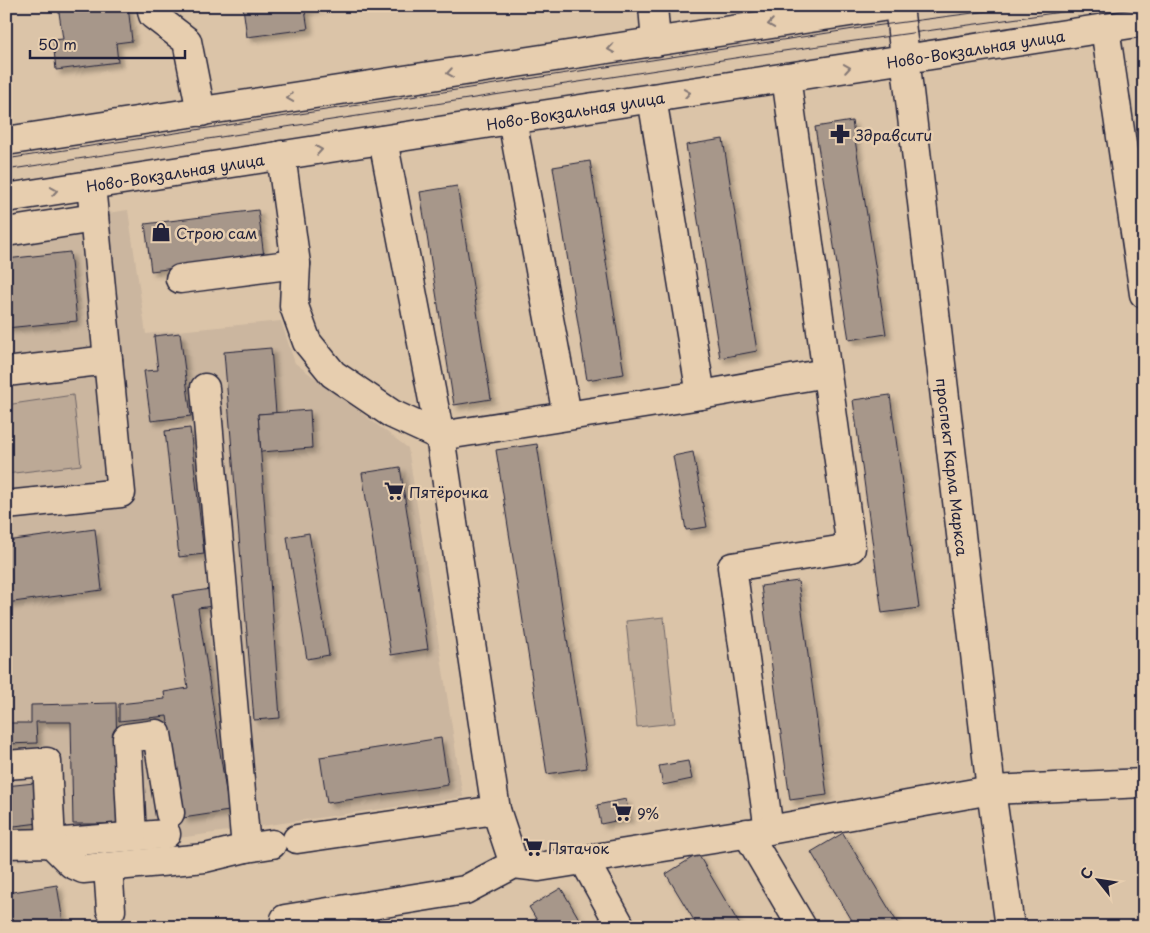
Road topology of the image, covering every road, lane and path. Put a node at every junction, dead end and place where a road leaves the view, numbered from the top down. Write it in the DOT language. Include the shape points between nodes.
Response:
graph roads {
  1 [pos="151,6"];
  2 [pos="653,6"];
  3 [pos="889,6"];
  4 [pos="900,6"];
  5 [pos="1144,22"];
  6 [pos="1105,28"];
  7 [pos="656,42"];
  8 [pos="905,59"];
  9 [pos="786,77"];
  10 [pos="652,98"];
  11 [pos="201,112"];
  12 [pos="512,120"];
  13 [pos="383,140"];
  14 [pos="6,142"];
  15 [pos="281,156"];
  16 [pos="91,185"];
  17 [pos="6,198"];
  18 [pos="94,218"];
  19 [pos="6,232"];
  20 [pos="296,264"];
  21 [pos="180,279"];
  22 [pos="1143,288"];
  23 [pos="108,360"];
  24 [pos="6,372"];
  25 [pos="826,373"];
  26 [pos="205,388"];
  27 [pos="701,395"];
  28 [pos="567,415"];
  29 [pos="438,428"];
  30 [pos="6,505"];
  31 [pos="6,765"];
  32 [pos="1144,783"];
  33 [pos="991,790"];
  34 [pos="496,810"];
  35 [pos="758,831"];
  36 [pos="132,836"];
  37 [pos="51,843"];
  38 [pos="6,844"];
  39 [pos="272,844"];
  40 [pos="584,860"];
  41 [pos="514,864"];
  42 [pos="108,867"];
  43 [pos="111,910"];
  44 [pos="285,919"];
  45 [pos="621,927"];
  46 [pos="802,927"];
  47 [pos="1010,927"];
  1 -- 11 [label="main road" via="152,15 187,40"];
  2 -- 7 [label="main road"];
  3 -- 7 [label="main road, one-way"];
  4 -- 8 [label="main road, проспект Карла Маркса"];
  5 -- 6 [label="main road, Ново-Вокзальная улица"];
  6 -- 8 [label="main road, Ново-Вокзальная улица"];
  6 -- 22 [label="main road"];
  7 -- 11 [label="main road, one-way"];
  9 -- 8 [label="main road, Ново-Вокзальная улица, one-way"];
  8 -- 33 [label="main road, проспект Карла Маркса"];
  10 -- 9 [label="main road, Ново-Вокзальная улица, one-way"];
  9 -- 25 [label="main road"];
  10 -- 12 [label="main road, Ново-Вокзальная улица"];
  10 -- 27 [label="main road"];
  11 -- 14 [label="main road"];
  12 -- 13 [label="main road, Ново-Вокзальная улица"];
  12 -- 28 [label="main road"];
  15 -- 13 [label="main road, Ново-Вокзальная улица, one-way"];
  13 -- 29 [label="main road"];
  15 -- 16 [label="main road, Ново-Вокзальная улица"];
  15 -- 20 [label="main road"];
  17 -- 16 [label="main road, Ново-Вокзальная улица, one-way"];
  16 -- 18 [label="main road"];
  18 -- 19 [label="main road"];
  18 -- 23 [label="main road"];
  20 -- 21 [label="main road"];
  20 -- 29 [label="main road" via="294,306 307,342 332,374 392,414"];
  23 -- 24 [label="main road"];
  23 -- 30 [label="main road" via="121,493"];
  25 -- 27 [label="main road"];
  25 -- 35 [label="main road" via="851,548 732,567"];
  26 -- 39 [label="main road"];
  27 -- 28 [label="main road"];
  28 -- 29 [label="main road"];
  29 -- 34 [label="main road"];
  31 -- 37 [label="main road" via="47,762"];
  32 -- 33 [label="main road"];
  33 -- 35 [label="main road"];
  33 -- 47 [label="main road, проспект Карла Маркса"];
  34 -- 39 [label="main road"];
  34 -- 41 [label="main road"];
  35 -- 40 [label="main road"];
  35 -- 46 [label="main road"];
  36 -- 36 [label="main road" via="168,824 157,734 127,738"];
  36 -- 37 [label="main road"];
  37 -- 38 [label="main road"];
  37 -- 42 [label="main road" via="72,864 83,869"];
  39 -- 42 [label="main road" via="205,858"];
  40 -- 41 [label="main road" via="539,867"];
  40 -- 45 [label="main road"];
  41 -- 44 [label="main road" via="465,890"];
  42 -- 43 [label="main road"];
}
